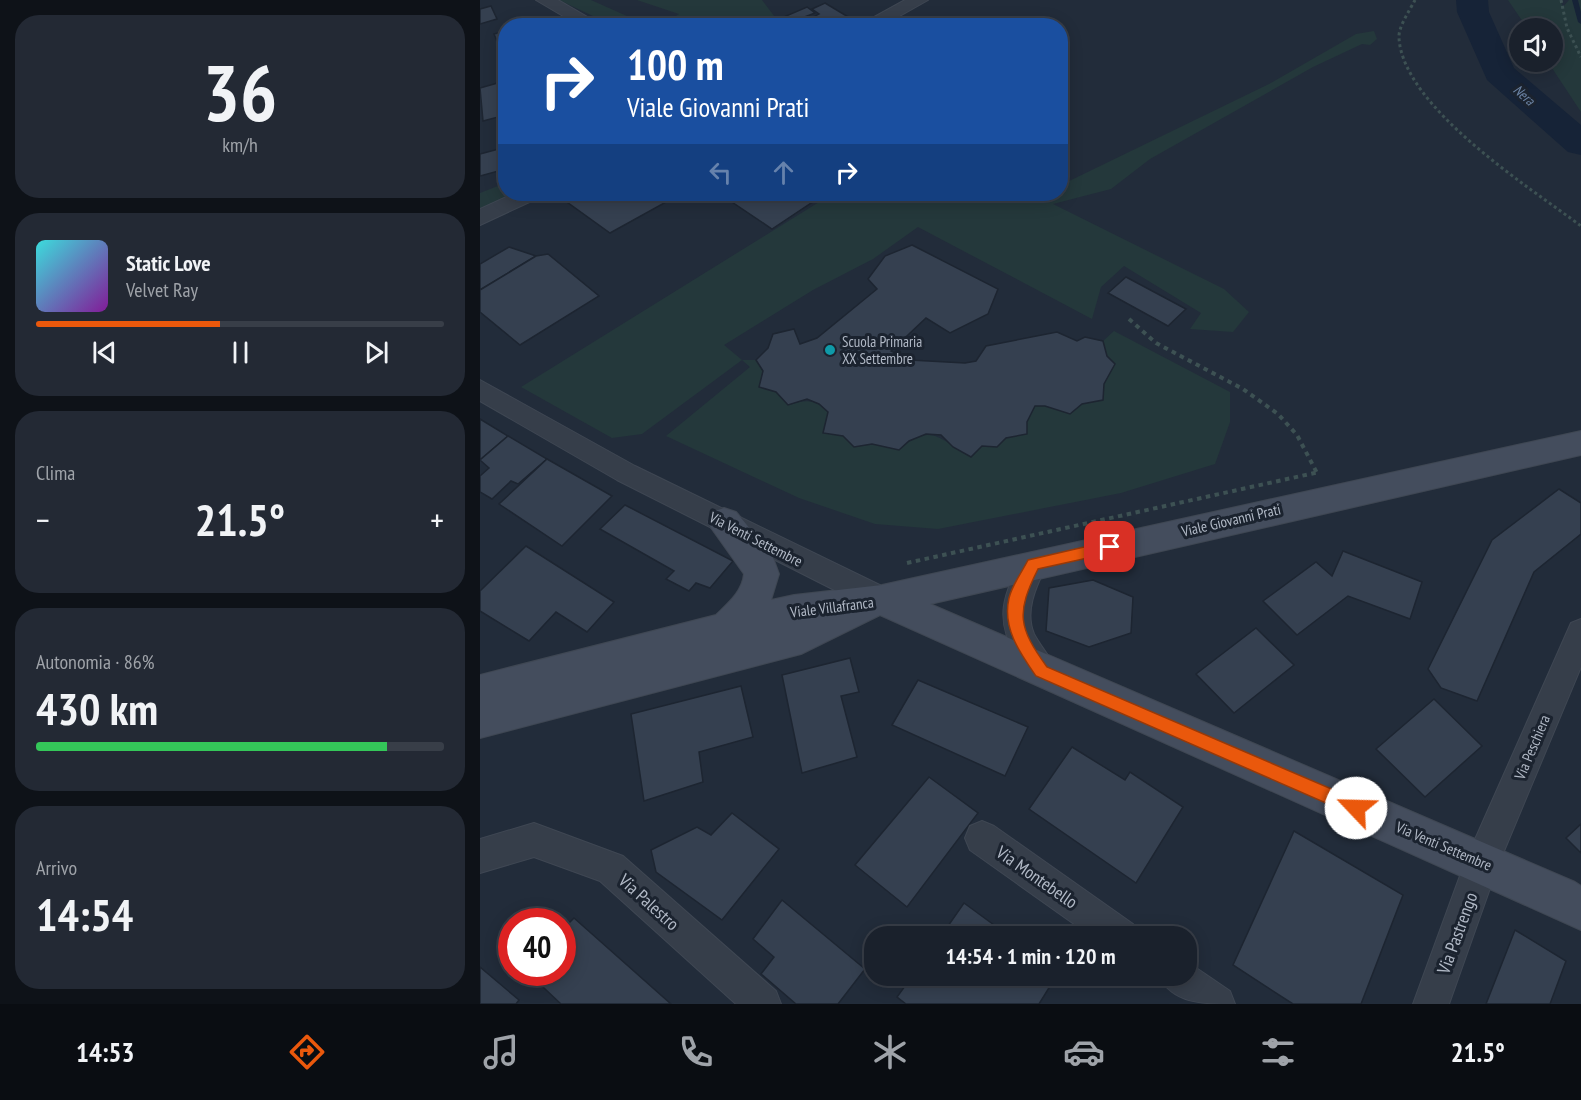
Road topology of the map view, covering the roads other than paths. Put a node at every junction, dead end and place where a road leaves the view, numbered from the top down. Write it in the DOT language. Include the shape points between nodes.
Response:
graph roads {
  1 [pos="545,0"];
  2 [pos="919,0"];
  3 [pos="579,18"];
  4 [pos="883,18"];
  5 [pos="515,201"];
  6 [pos="480,218"];
  7 [pos="480,389"];
  8 [pos="1581,443"];
  9 [pos="724,522"];
  10 [pos="1034,564"];
  11 [pos="882,600"];
  12 [pos="728,627"];
  13 [pos="1581,632"];
  14 [pos="1042,671"];
  15 [pos="480,692"];
  16 [pos="480,720"];
  17 [pos="982,838"];
  18 [pos="480,856"];
  19 [pos="1482,862"];
  20 [pos="1581,909"];
  21 [pos="1107,926"];
  22 [pos="1192,986"];
  23 [pos="763,1004"];
  24 [pos="1217,1004"];
  25 [pos="1431,1004"];
  1 -- 3 [label="street"];
  2 -- 4 [label="street"];
  5 -- 6 [label="street"];
  7 -- 9 [label="street, Via Venti Settembre" via="626,473"];
  8 -- 10 [label="main road, Viale Giovanni Prati"];
  9 -- 11 [label="street, Via Venti Settembre"];
  9 -- 12 [label="main road" via="763,573 752,603"];
  10 -- 11 [label="main road, Viale Giovanni Prati"];
  10 -- 14 [label="street, Via Venti Settembre" via="1017,597 1015,616 1022,645"];
  11 -- 12 [label="main road, Viale Villafranca" via="794,610"];
  11 -- 14 [label="main road, Via Venti Settembre"];
  11 -- 16 [label="main road, Viale Villafranca" via="801,638"];
  12 -- 15 [label="main road, Viale Villafranca"];
  13 -- 19 [label="street, Via Peschiera"];
  14 -- 19 [label="main road, Via Venti Settembre"];
  17 -- 21 [label="street, Via Montebello"];
  18 -- 23 [label="street, Via Palestro" via="534,840 611,868"];
  19 -- 20 [label="main road, Via Venti Settembre"];
  19 -- 25 [label="street, Via Pastrengo"];
  22 -- 24 [label="street"];
}
